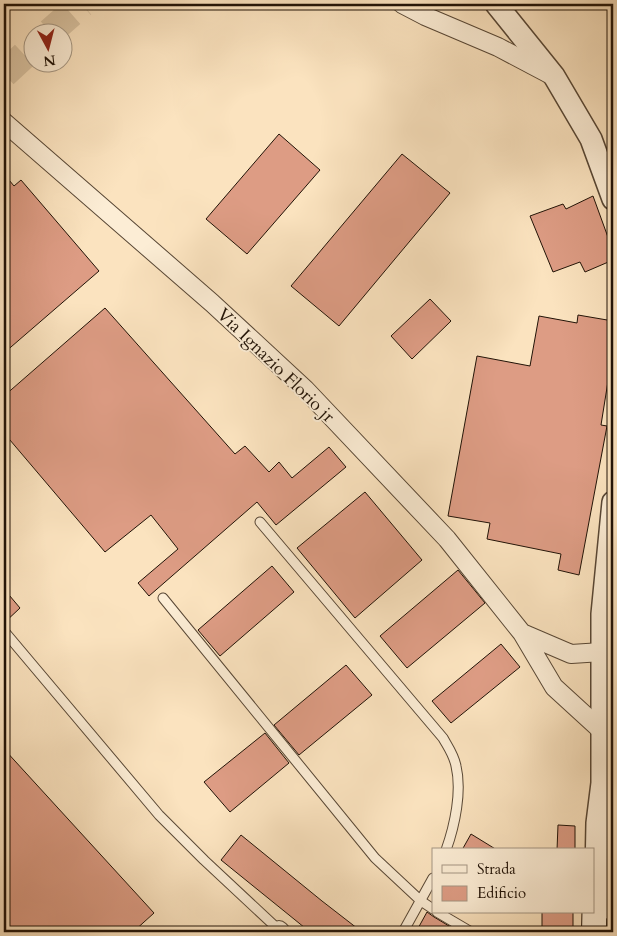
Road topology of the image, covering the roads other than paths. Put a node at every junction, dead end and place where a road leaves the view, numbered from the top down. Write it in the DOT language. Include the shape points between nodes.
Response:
graph roads {
  1 [pos="402,4"];
  2 [pos="496,4"];
  3 [pos="554,76"];
  4 [pos="4,122"];
  5 [pos="613,199"];
  6 [pos="613,502"];
  7 [pos="260,522"];
  8 [pos="163,598"];
  9 [pos="4,631"];
  10 [pos="522,634"];
  11 [pos="602,652"];
  12 [pos="601,730"];
  13 [pos="602,783"];
  14 [pos="613,829"];
  15 [pos="446,848"];
  16 [pos="601,874"];
  17 [pos="432,880"];
  18 [pos="421,901"];
  19 [pos="432,908"];
  20 [pos="613,908"];
  21 [pos="440,914"];
  22 [pos="613,917"];
  23 [pos="279,932"];
  24 [pos="404,932"];
  25 [pos="470,932"];
  26 [pos="594,932"];
  27 [pos="602,932"];
  1 -- 3 [label="street"];
  2 -- 3 [label="street"];
  3 -- 5 [label="street" via="591,139"];
  4 -- 10 [label="street, Via Ignazio Florio jr" via="212,303 305,389 447,540"];
  6 -- 11 [label="street" via="602,614"];
  7 -- 15 [label="lane" via="451,750 458,783"];
  8 -- 18 [label="lane" via="375,858"];
  9 -- 23 [label="lane" via="159,815"];
  10 -- 11 [label="street" via="571,654"];
  10 -- 12 [label="street, Via Ignazio Florio jr" via="554,686"];
  11 -- 12 [label="street"];
  12 -- 13 [label="street"];
  13 -- 14 [label="street"];
  13 -- 16 [label="street" via="597,823"];
  16 -- 20 [label="main road" via="602,902"];
  16 -- 26 [label="main road"];
  17 -- 18 [label="lane"];
  18 -- 19 [label="lane"];
  18 -- 24 [label="lane"];
  21 -- 25 [label="lane"];
  22 -- 27 [label="main road"];
}
